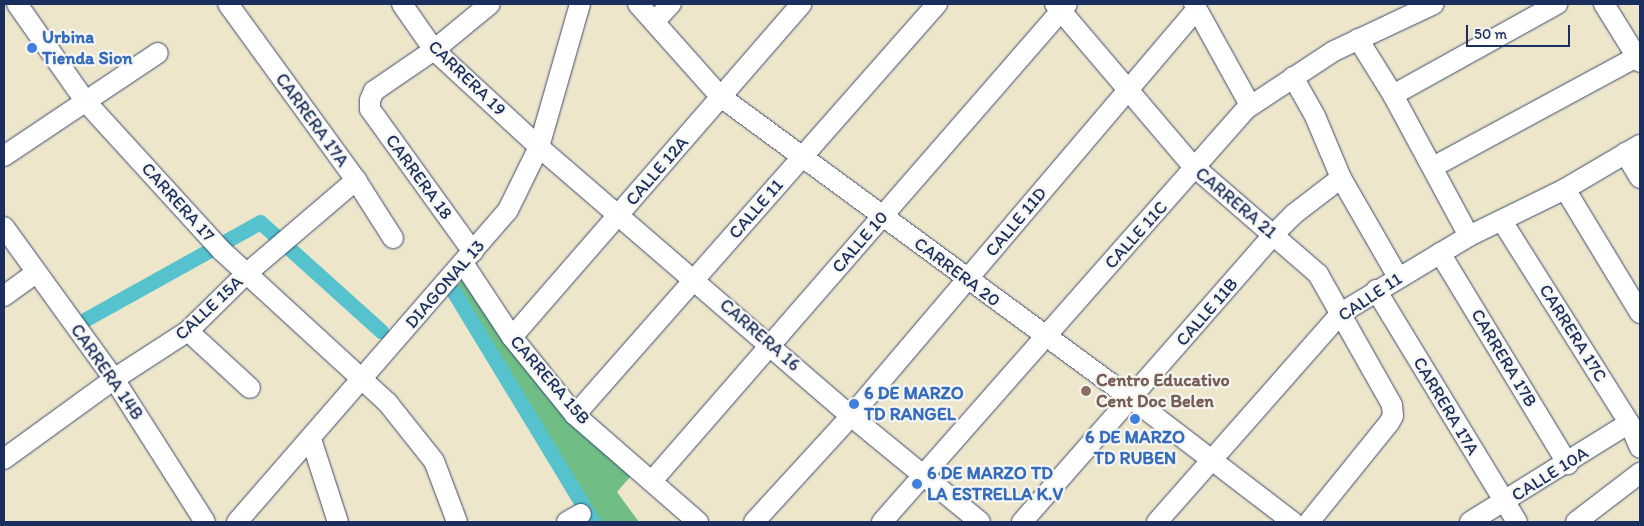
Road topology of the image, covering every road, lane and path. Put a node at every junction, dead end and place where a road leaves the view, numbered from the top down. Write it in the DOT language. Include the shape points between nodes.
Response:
graph roads {
  1 [pos="17,4"];
  2 [pos="228,4"];
  3 [pos="402,4"];
  4 [pos="490,4"];
  5 [pos="580,4"];
  6 [pos="638,4"];
  7 [pos="671,4"];
  8 [pos="801,4"];
  9 [pos="937,4"];
  10 [pos="1434,4"];
  11 [pos="1557,4"];
  12 [pos="1604,4"];
  13 [pos="1061,6"];
  14 [pos="1195,7"];
  15 [pos="654,22"];
  16 [pos="1358,39"];
  17 [pos="434,50"];
  18 [pos="158,53"];
  19 [pos="1639,58"];
  20 [pos="1293,77"];
  21 [pos="1128,91"];
  22 [pos="1393,95"];
  23 [pos="721,97"];
  24 [pos="86,102"];
  25 [pos="1250,105"];
  26 [pos="539,147"];
  27 [pos="1633,149"];
  28 [pos="4,156"];
  29 [pos="802,156"];
  30 [pos="1433,167"];
  31 [pos="1195,168"];
  32 [pos="1341,178"];
  33 [pos="1640,178"];
  34 [pos="356,180"];
  35 [pos="1565,189"];
  36 [pos="620,215"];
  37 [pos="882,216"];
  38 [pos="1502,221"];
  39 [pos="4,226"];
  40 [pos="1274,234"];
  41 [pos="1469,236"];
  42 [pos="393,238"];
  43 [pos="1440,253"];
  44 [pos="468,258"];
  45 [pos="36,273"];
  46 [pos="246,274"];
  47 [pos="1398,277"];
  48 [pos="696,279"];
  49 [pos="967,280"];
  50 [pos="1376,290"];
  51 [pos="4,296"];
  52 [pos="1341,313"];
  53 [pos="1640,313"];
  54 [pos="188,331"];
  55 [pos="512,337"];
  56 [pos="1044,337"];
  57 [pos="772,345"];
  58 [pos="363,377"];
  59 [pos="114,379"];
  60 [pos="250,388"];
  61 [pos="1132,399"];
  62 [pos="575,415"];
  63 [pos="852,416"];
  64 [pos="1629,423"];
  65 [pos="311,439"];
  66 [pos="1640,448"];
  67 [pos="4,459"];
  68 [pos="1210,461"];
  69 [pos="1568,464"];
  70 [pos="1640,473"];
  71 [pos="924,476"];
  72 [pos="652,480"];
  73 [pos="1504,502"];
  74 [pos="1599,515"];
  75 [pos="247,518"];
  76 [pos="205,522"];
  77 [pos="338,522"];
  78 [pos="457,522"];
  79 [pos="698,522"];
  80 [pos="754,522"];
  81 [pos="882,522"];
  82 [pos="980,522"];
  83 [pos="1022,522"];
  84 [pos="1157,522"];
  85 [pos="1293,522"];
  86 [pos="1309,522"];
  87 [pos="1470,522"];
  88 [pos="1517,522"];
  89 [pos="1576,522"];
  1 -- 24 [label="street, CARRERA 17"];
  2 -- 34 [label="street, CARRERA 17A"];
  3 -- 17 [label="street, CARRERA 19"];
  4 -- 17 [label="street"];
  5 -- 26 [label="street, DIAGONAL 13"];
  6 -- 15 [label="street, CARRERA 20"];
  7 -- 15 [label="street"];
  8 -- 23 [label="street, CALLE 12A"];
  9 -- 29 [label="street, CALLE 11"];
  10 -- 16 [label="street, CALLE 11C"];
  11 -- 22 [label="street"];
  12 -- 19 [label="street"];
  13 -- 21 [label="street, CARRERA 21"];
  13 -- 37 [label="street, CALLE 10"];
  14 -- 21 [label="street, CALLE 11D"];
  14 -- 25 [label="street"];
  15 -- 23 [label="street, CARRERA 20"];
  16 -- 20 [label="street, CALLE 11C"];
  16 -- 22 [label="street"];
  17 -- 26 [label="street, CARRERA 19"];
  17 -- 44 [label="street, CARRERA 18" via="374,91 370,109"];
  18 -- 24 [label="street"];
  19 -- 30 [label="street"];
  20 -- 25 [label="street, CALLE 11C"];
  20 -- 32 [label="street" via="1315,116"];
  21 -- 31 [label="street, CARRERA 21"];
  21 -- 49 [label="street, CALLE 11D"];
  22 -- 30 [label="street"];
  23 -- 29 [label="street, CARRERA 20"];
  23 -- 36 [label="street, CALLE 12A"];
  24 -- 28 [label="street"];
  24 -- 46 [label="street, CARRERA 17"];
  25 -- 31 [label="street, CALLE 11C"];
  26 -- 36 [label="street, CARRERA 16"];
  26 -- 44 [label="street, DIAGONAL 13" via="508,210"];
  27 -- 33 [label="street"];
  27 -- 35 [label="street, CALLE 11"];
  29 -- 37 [label="street, CARRERA 20"];
  29 -- 48 [label="street, CALLE 11"];
  30 -- 41 [label="street"];
  31 -- 40 [label="street, CARRERA 21"];
  31 -- 56 [label="street, CALLE 11C"];
  32 -- 40 [label="street, CALLE 11B" via="1294,214"];
  32 -- 47 [label="street"];
  34 -- 42 [label="street, CARRERA 17A"];
  34 -- 46 [label="street, CALLE 15A"];
  35 -- 38 [label="street, CALLE 11"];
  35 -- 53 [label="street"];
  36 -- 48 [label="street, CARRERA 16"];
  36 -- 55 [label="street, CALLE 12A"];
  37 -- 49 [label="street, CARRERA 20"];
  37 -- 57 [label="street, CALLE 10"];
  38 -- 41 [label="street, CALLE 11"];
  38 -- 64 [label="street, CARRERA 17C"];
  39 -- 45 [label="street, CARRERA 14B"];
  40 -- 52 [label="street, CARRERA 21" via="1318,274"];
  40 -- 61 [label="street, CALLE 11B"];
  41 -- 43 [label="street, CALLE 11"];
  43 -- 47 [label="street, CALLE 11"];
  43 -- 69 [label="street, CARRERA 17B"];
  44 -- 55 [label="street, CARRERA 15B"];
  44 -- 58 [label="street, DIAGONAL 13"];
  45 -- 51 [label="street"];
  45 -- 59 [label="street, CARRERA 14B"];
  46 -- 54 [label="street, CALLE 15A"];
  46 -- 58 [label="street, CARRERA 17"];
  47 -- 50 [label="street, CALLE 11"];
  48 -- 57 [label="street, CARRERA 16"];
  48 -- 62 [label="street, CALLE 11"];
  49 -- 56 [label="street, CARRERA 20"];
  49 -- 63 [label="street, CALLE 11D"];
  50 -- 52 [label="street, CALLE 11"];
  50 -- 73 [label="street, CARRERA 17A"];
  52 -- 68 [label="street, CALLE 11"];
  52 -- 86 [label="street, CARRERA 21" via="1392,405 1394,416"];
  54 -- 59 [label="street, CALLE 15A"];
  54 -- 60 [label="street"];
  55 -- 62 [label="street, CARRERA 15B"];
  56 -- 61 [label="street, CARRERA 20"];
  56 -- 71 [label="street, CALLE 11C"];
  57 -- 63 [label="street, CARRERA 16"];
  57 -- 72 [label="street, CALLE 10"];
  58 -- 65 [label="street, DIAGONAL 13"];
  58 -- 78 [label="street, CARRERA 17" via="434,461"];
  59 -- 67 [label="street, CALLE 15A"];
  59 -- 76 [label="street, CARRERA 14B"];
  61 -- 68 [label="street, CARRERA 20"];
  61 -- 83 [label="street, CALLE 11B"];
  62 -- 72 [label="street, CARRERA 15B"];
  63 -- 71 [label="street, CARRERA 16"];
  63 -- 80 [label="street, CALLE 11D"];
  64 -- 66 [label="street, CARRERA 17C"];
  64 -- 69 [label="street, CALLE 10A"];
  65 -- 75 [label="street, DIAGONAL 13"];
  65 -- 77 [label="street"];
  68 -- 84 [label="street, CALLE 11"];
  68 -- 85 [label="street, CARRERA 20"];
  69 -- 73 [label="street, CALLE 10A"];
  70 -- 74 [label="street"];
  71 -- 81 [label="street, CALLE 11C"];
  71 -- 82 [label="street, CARRERA 16"];
  72 -- 79 [label="street, CARRERA 15B"];
  73 -- 87 [label="street, CALLE 10A"];
  73 -- 88 [label="street, CARRERA 17A"];
  74 -- 89 [label="street"];
}
